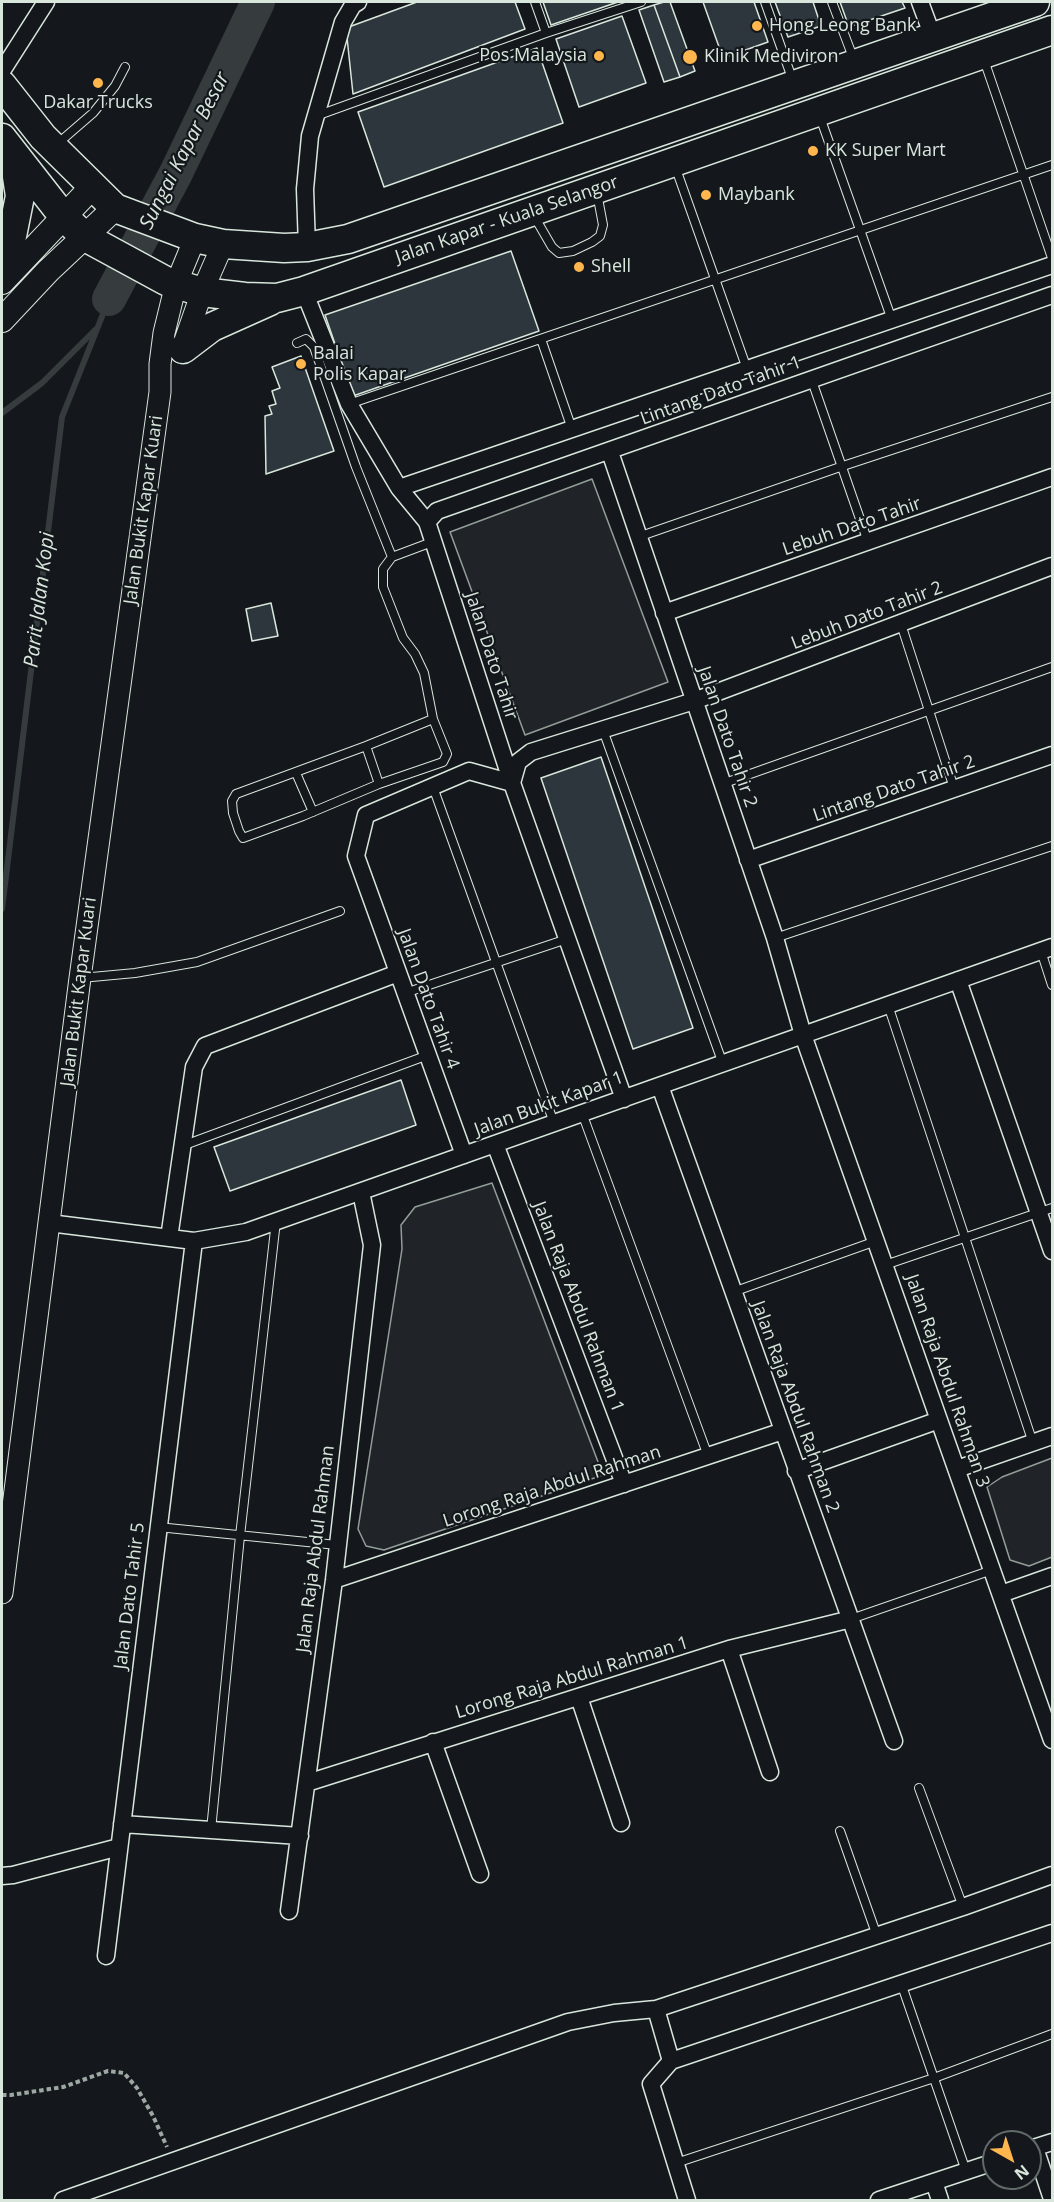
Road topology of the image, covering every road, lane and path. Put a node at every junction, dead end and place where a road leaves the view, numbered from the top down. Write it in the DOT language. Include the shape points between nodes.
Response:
graph roads {
  1 [pos="46,2"];
  2 [pos="358,2"];
  3 [pos="535,2"];
  4 [pos="641,2"];
  5 [pos="765,2"];
  6 [pos="832,2"];
  7 [pos="920,2"];
  8 [pos="1035,2"];
  9 [pos="1053,30"];
  10 [pos="546,33"];
  11 [pos="933,37"];
  12 [pos="982,55"];
  13 [pos="855,63"];
  14 [pos="125,67"];
  15 [pos="2,71"];
  16 [pos="795,84"];
  17 [pos="2,85"];
  18 [pos="818,113"];
  19 [pos="314,117"];
  20 [pos="7,146"];
  21 [pos="53,147"];
  22 [pos="674,162"];
  23 [pos="1053,165"];
  24 [pos="1023,174"];
  25 [pos="92,187"];
  26 [pos="596,189"];
  27 [pos="119,209"];
  28 [pos="532,212"];
  29 [pos="63,216"];
  30 [pos="860,230"];
  31 [pos="190,236"];
  32 [pos="93,242"];
  33 [pos="223,244"];
  34 [pos="307,246"];
  35 [pos="1051,263"];
  36 [pos="2,272"];
  37 [pos="715,279"];
  38 [pos="2,282"];
  39 [pos="1053,284"];
  40 [pos="181,285"];
  41 [pos="304,291"];
  42 [pos="1053,295"];
  43 [pos="278,298"];
  44 [pos="2,320"];
  45 [pos="892,320"];
  46 [pos="541,339"];
  47 [pos="297,343"];
  48 [pos="183,349"];
  49 [pos="747,369"];
  50 [pos="811,378"];
  51 [pos="160,392"];
  52 [pos="1053,397"];
  53 [pos="349,404"];
  54 [pos="572,429"];
  55 [pos="610,452"];
  56 [pos="843,466"];
  57 [pos="1053,477"];
  58 [pos="399,488"];
  59 [pos="427,522"];
  60 [pos="638,537"];
  61 [pos="432,542"];
  62 [pos="868,542"];
  63 [pos="392,557"];
  64 [pos="1053,566"];
  65 [pos="664,614"];
  66 [pos="901,624"];
  67 [pos="1053,667"];
  68 [pos="694,701"];
  69 [pos="929,710"];
  70 [pos="433,718"];
  71 [pos="603,730"];
  72 [pos="366,746"];
  73 [pos="1053,755"];
  74 [pos="296,773"];
  75 [pos="512,783"];
  76 [pos="379,784"];
  77 [pos="722,784"];
  78 [pos="433,787"];
  79 [pos="954,788"];
  80 [pos="313,812"];
  81 [pos="1053,846"];
  82 [pos="748,860"];
  83 [pos="340,911"];
  84 [pos="775,938"];
  85 [pos="567,939"];
  86 [pos="1047,949"];
  87 [pos="496,963"];
  88 [pos="398,973"];
  89 [pos="81,978"];
  90 [pos="958,980"];
  91 [pos="1053,985"];
  92 [pos="405,993"];
  93 [pos="888,1005"];
  94 [pos="803,1035"];
  95 [pos="428,1055"];
  96 [pos="723,1064"];
  97 [pos="660,1086"];
  98 [pos="624,1099"];
  99 [pos="582,1113"];
  100 [pos="554,1123"];
  101 [pos="495,1144"];
  102 [pos="182,1146"];
  103 [pos="464,1155"];
  104 [pos="361,1192"];
  105 [pos="1045,1210"];
  106 [pos="276,1221"];
  107 [pos="49,1223"];
  108 [pos="169,1238"];
  109 [pos="965,1238"];
  110 [pos="194,1241"];
  111 [pos="876,1241"];
  112 [pos="1053,1251"];
  113 [pos="885,1265"];
  114 [pos="733,1292"];
  115 [pos="939,1420"];
  116 [pos="783,1431"];
  117 [pos="1053,1436"];
  118 [pos="1033,1443"];
  119 [pos="708,1456"];
  120 [pos="957,1469"];
  121 [pos="796,1470"];
  122 [pos="624,1484"];
  123 [pos="158,1527"];
  124 [pos="240,1536"];
  125 [pos="337,1545"];
  126 [pos="992,1570"];
  127 [pos="1053,1576"];
  128 [pos="334,1580"];
  129 [pos="2,1593"];
  130 [pos="1001,1593"];
  131 [pos="851,1619"];
  132 [pos="729,1649"];
  133 [pos="579,1697"];
  134 [pos="1049,1719"];
  135 [pos="1053,1740"];
  136 [pos="894,1741"];
  137 [pos="433,1742"];
  138 [pos="770,1772"];
  139 [pos="307,1783"];
  140 [pos="919,1788"];
  141 [pos="621,1823"];
  142 [pos="122,1824"];
  143 [pos="211,1830"];
  144 [pos="840,1831"];
  145 [pos="300,1836"];
  146 [pos="119,1847"];
  147 [pos="480,1874"];
  148 [pos="1053,1875"];
  149 [pos="2,1876"];
  150 [pos="963,1907"];
  151 [pos="289,1911"];
  152 [pos="1053,1933"];
  153 [pos="877,1936"];
  154 [pos="106,1956"];
  155 [pos="901,1983"];
  156 [pos="656,2009"];
  157 [pos="1053,2034"];
  158 [pos="671,2061"];
  159 [pos="934,2078"];
  160 [pos="2,2095"];
  161 [pos="174,2162"];
  162 [pos="676,2163"];
  163 [pos="982,2166"];
  164 [pos="966,2171"];
  165 [pos="1042,2173"];
  166 [pos="934,2182"];
  167 [pos="1053,2199"];
  168 [pos="63,2200"];
  169 [pos="687,2200"];
  170 [pos="879,2200"];
  171 [pos="940,2200"];
  1 -- 15 [label="street"];
  2 -- 19 [label="street" via="343,22"];
  3 -- 10 [label="lane"];
  4 -- 10 [label="lane"];
  5 -- 16 [label="lane"];
  6 -- 13 [label="lane"];
  7 -- 11 [label="street"];
  8 -- 11 [label="highway, Jalan Kapar - Kuala Selangor"];
  9 -- 12 [label="highway, Jalan Kapar - Kuala Selangor"];
  10 -- 19 [label="lane"];
  11 -- 13 [label="highway, Jalan Kapar - Kuala Selangor"];
  12 -- 18 [label="highway, Jalan Kapar - Kuala Selangor"];
  12 -- 24 [label="lane"];
  13 -- 16 [label="highway, Jalan Kapar - Kuala Selangor"];
  14 -- 21 [label="lane" via="93,113"];
  16 -- 34 [label="highway, Jalan Kapar - Kuala Selangor" via="348,239"];
  17 -- 21 [label="highway, Jalan Kapar - Kuala Selangor"];
  18 -- 22 [label="highway, Jalan Kapar - Kuala Selangor"];
  18 -- 30 [label="lane"];
  19 -- 34 [label="street" via="304,189"];
  20 -- 29 [label="highway, Jalan Kapar - Kuala Selangor"];
  20 -- 36 [label="highway" via="20,196"];
  21 -- 25 [label="highway, Jalan Kapar - Kuala Selangor"];
  22 -- 26 [label="highway, Jalan Kapar - Kuala Selangor"];
  22 -- 37 [label="lane"];
  23 -- 24 [label="lane"];
  24 -- 30 [label="lane"];
  24 -- 35 [label="lane"];
  25 -- 27 [label="highway, Jalan Kapar - Kuala Selangor"];
  25 -- 29 [label="main road"];
  26 -- 28 [label="highway, Jalan Kapar - Kuala Selangor"];
  26 -- 28 [label="lane" via="603,225 600,236 573,251 559,253 552,247"];
  27 -- 31 [label="highway, Jalan Kapar - Kuala Selangor"];
  27 -- 32 [label="main road"];
  28 -- 41 [label="highway, Jalan Kapar - Kuala Selangor"];
  29 -- 32 [label="highway, Jalan Kapar - Kuala Selangor"];
  29 -- 38 [label="main road"];
  30 -- 37 [label="lane"];
  30 -- 45 [label="lane"];
  31 -- 33 [label="highway, Jalan Kapar - Kuala Selangor"];
  31 -- 40 [label="street, Jalan Bukit Kapar Kuari"];
  32 -- 40 [label="highway, Jalan Kapar - Kuala Selangor"];
  32 -- 44 [label="main road" via="48,271"];
  33 -- 34 [label="highway, Jalan Kapar - Kuala Selangor"];
  33 -- 40 [label="street, Jalan Bukit Kapar Kuari"];
  35 -- 39 [label="street"];
  35 -- 45 [label="street"];
  37 -- 46 [label="lane"];
  37 -- 49 [label="lane"];
  40 -- 43 [label="highway, Jalan Kapar - Kuala Selangor" via="245,297"];
  40 -- 48 [label="street, Jalan Bukit Kapar Kuari"];
  40 -- 51 [label="street, Jalan Bukit Kapar Kuari" via="164,333"];
  41 -- 43 [label="highway, Jalan Kapar - Kuala Selangor"];
  41 -- 53 [label="street"];
  42 -- 50 [label="street, Lintang Dato Tahir 1"];
  43 -- 48 [label="highway" via="212,327"];
  45 -- 49 [label="street"];
  46 -- 53 [label="lane"];
  46 -- 54 [label="lane"];
  47 -- 63 [label="lane" via="306,339 314,347"];
  48 -- 51 [label="street, Jalan Bukit Kapar Kuari"];
  49 -- 54 [label="street"];
  50 -- 55 [label="street, Lintang Dato Tahir 1"];
  50 -- 56 [label="lane"];
  51 -- 89 [label="street, Jalan Bukit Kapar Kuari"];
  52 -- 56 [label="lane"];
  53 -- 58 [label="street"];
  54 -- 58 [label="street"];
  55 -- 59 [label="street, Lintang Dato Tahir 1" via="437,511"];
  55 -- 60 [label="street, Jalan Dato Tahir 2"];
  56 -- 60 [label="lane"];
  56 -- 62 [label="lane"];
  57 -- 62 [label="street, Lebuh Dato Tahir"];
  58 -- 59 [label="street"];
  59 -- 61 [label="street"];
  60 -- 65 [label="street, Jalan Dato Tahir 2"];
  61 -- 63 [label="lane"];
  61 -- 75 [label="street, Jalan Dato Tahir"];
  62 -- 65 [label="street, Lebuh Dato Tahir"];
  63 -- 70 [label="lane" via="382,569 382,587 403,638 424,673"];
  64 -- 66 [label="street, Lebuh Dato Tahir 2"];
  65 -- 68 [label="street, Jalan Dato Tahir 2"];
  66 -- 68 [label="street, Lebuh Dato Tahir 2"];
  66 -- 69 [label="lane"];
  67 -- 69 [label="lane"];
  68 -- 71 [label="street, Lebuh Dato Tahir 2"];
  68 -- 77 [label="street, Jalan Dato Tahir 2"];
  69 -- 77 [label="lane"];
  69 -- 79 [label="lane"];
  70 -- 72 [label="lane"];
  70 -- 76 [label="lane" via="447,754 443,762"];
  71 -- 75 [label="street, Lebuh Dato Tahir 2" via="531,752 518,762"];
  71 -- 96 [label="lane"];
  72 -- 74 [label="lane"];
  72 -- 76 [label="lane"];
  73 -- 79 [label="street, Lintang Dato Tahir 2"];
  74 -- 80 [label="lane"];
  74 -- 80 [label="lane" via="236,794 232,801 239,831 243,838"];
  75 -- 78 [label="street" via="469,771"];
  75 -- 85 [label="street, Jalan Dato Tahir"];
  76 -- 80 [label="lane"];
  77 -- 82 [label="street, Jalan Dato Tahir 2"];
  78 -- 87 [label="lane"];
  78 -- 88 [label="street, Jalan Dato Tahir 4" via="366,815 356,856"];
  79 -- 82 [label="street, Lintang Dato Tahir 2"];
  81 -- 84 [label="lane"];
  82 -- 84 [label="street, Jalan Dato Tahir 2"];
  83 -- 89 [label="lane" via="197,962"];
  84 -- 94 [label="street, Jalan Dato Tahir 2"];
  85 -- 87 [label="lane"];
  85 -- 98 [label="street, Jalan Dato Tahir"];
  86 -- 90 [label="street, Jalan Bukit Kapar 1"];
  86 -- 91 [label="lane"];
  87 -- 92 [label="lane"];
  87 -- 100 [label="lane"];
  88 -- 92 [label="street, Jalan Dato Tahir 4"];
  88 -- 102 [label="street" via="205,1046 194,1067"];
  89 -- 107 [label="street, Jalan Bukit Kapar Kuari"];
  90 -- 93 [label="street, Jalan Bukit Kapar 1"];
  90 -- 105 [label="street"];
  92 -- 95 [label="street, Jalan Dato Tahir 4"];
  93 -- 94 [label="street, Jalan Bukit Kapar 1"];
  93 -- 109 [label="lane"];
  94 -- 96 [label="street, Jalan Bukit Kapar 1"];
  94 -- 111 [label="street, Jalan Raja Abdul Rahman 3"];
  95 -- 102 [label="lane"];
  95 -- 103 [label="street, Jalan Dato Tahir 4"];
  96 -- 97 [label="street, Jalan Bukit Kapar 1"];
  97 -- 98 [label="street, Jalan Bukit Kapar 1"];
  97 -- 114 [label="street, Jalan Raja Abdul Rahman 2"];
  98 -- 99 [label="street, Jalan Bukit Kapar 1"];
  99 -- 100 [label="street, Jalan Bukit Kapar 1"];
  99 -- 119 [label="lane"];
  100 -- 101 [label="street, Jalan Bukit Kapar 1"];
  101 -- 103 [label="street, Jalan Bukit Kapar 1"];
  101 -- 122 [label="street, Jalan Raja Abdul Rahman 1"];
  102 -- 108 [label="street"];
  103 -- 104 [label="street, Jalan Bukit Kapar 1"];
  104 -- 106 [label="street, Jalan Bukit Kapar 1"];
  104 -- 125 [label="street, Jalan Raja Abdul Rahman" via="372,1245"];
  105 -- 109 [label="lane"];
  105 -- 112 [label="street"];
  106 -- 110 [label="street, Jalan Bukit Kapar 1" via="246,1232"];
  106 -- 124 [label="lane"];
  107 -- 108 [label="street, Jalan Bukit Kapar 1"];
  107 -- 129 [label="street, Jalan Bukit Kapar Kuari"];
  108 -- 110 [label="street, Jalan Bukit Kapar 1"];
  109 -- 113 [label="lane"];
  109 -- 118 [label="lane"];
  110 -- 123 [label="street, Jalan Dato Tahir 5"];
  111 -- 113 [label="street, Jalan Raja Abdul Rahman 3"];
  111 -- 114 [label="lane"];
  113 -- 115 [label="street, Jalan Raja Abdul Rahman 3"];
  114 -- 116 [label="street, Jalan Raja Abdul Rahman 2"];
  115 -- 120 [label="street, Jalan Raja Abdul Rahman 3"];
  115 -- 121 [label="street"];
  116 -- 119 [label="street, Lorong Raja Abdul Rahman"];
  116 -- 121 [label="street, Jalan Raja Abdul Rahman 2"];
  117 -- 118 [label="street"];
  118 -- 120 [label="street"];
  119 -- 122 [label="street, Lorong Raja Abdul Rahman"];
  120 -- 126 [label="street, Jalan Raja Abdul Rahman 3"];
  121 -- 131 [label="street, Jalan Raja Abdul Rahman 2"];
  122 -- 128 [label="street, Lorong Raja Abdul Rahman"];
  123 -- 124 [label="lane"];
  123 -- 142 [label="street, Jalan Dato Tahir 5"];
  124 -- 125 [label="lane"];
  124 -- 143 [label="lane"];
  125 -- 128 [label="street, Jalan Raja Abdul Rahman"];
  126 -- 130 [label="street, Jalan Raja Abdul Rahman 3"];
  126 -- 131 [label="lane"];
  127 -- 130 [label="street"];
  128 -- 139 [label="street, Jalan Raja Abdul Rahman"];
  130 -- 134 [label="street, Jalan Raja Abdul Rahman 3"];
  131 -- 132 [label="street, Lorong Raja Abdul Rahman 1"];
  131 -- 136 [label="street, Jalan Raja Abdul Rahman 2"];
  132 -- 133 [label="street, Lorong Raja Abdul Rahman 1"];
  132 -- 138 [label="street"];
  133 -- 137 [label="street, Lorong Raja Abdul Rahman 1"];
  133 -- 141 [label="street"];
  134 -- 135 [label="street, Jalan Raja Abdul Rahman 3"];
  137 -- 139 [label="street, Lorong Raja Abdul Rahman 1"];
  137 -- 147 [label="street"];
  139 -- 145 [label="street, Jalan Raja Abdul Rahman"];
  140 -- 150 [label="lane"];
  142 -- 143 [label="street"];
  142 -- 146 [label="street, Jalan Dato Tahir 5"];
  143 -- 145 [label="street"];
  144 -- 153 [label="lane"];
  145 -- 151 [label="street, Jalan Raja Abdul Rahman"];
  146 -- 149 [label="street"];
  146 -- 154 [label="street, Jalan Dato Tahir 5"];
  148 -- 150 [label="street"];
  150 -- 153 [label="street"];
  152 -- 155 [label="street"];
  153 -- 156 [label="street"];
  155 -- 158 [label="street"];
  155 -- 159 [label="lane"];
  156 -- 158 [label="street"];
  156 -- 161 [label="street" via="568,2022"];
  157 -- 159 [label="lane"];
  158 -- 162 [label="street" via="651,2084"];
  159 -- 162 [label="lane"];
  159 -- 164 [label="lane"];
  160 -- 161 [label="path" via="63,2087 108,2071 124,2073 153,2116"];
  161 -- 168 [label="street"];
  162 -- 169 [label="street"];
  163 -- 164 [label="street"];
  164 -- 166 [label="street"];
  165 -- 167 [label="street"];
  166 -- 170 [label="street"];
  166 -- 171 [label="street"];
}
